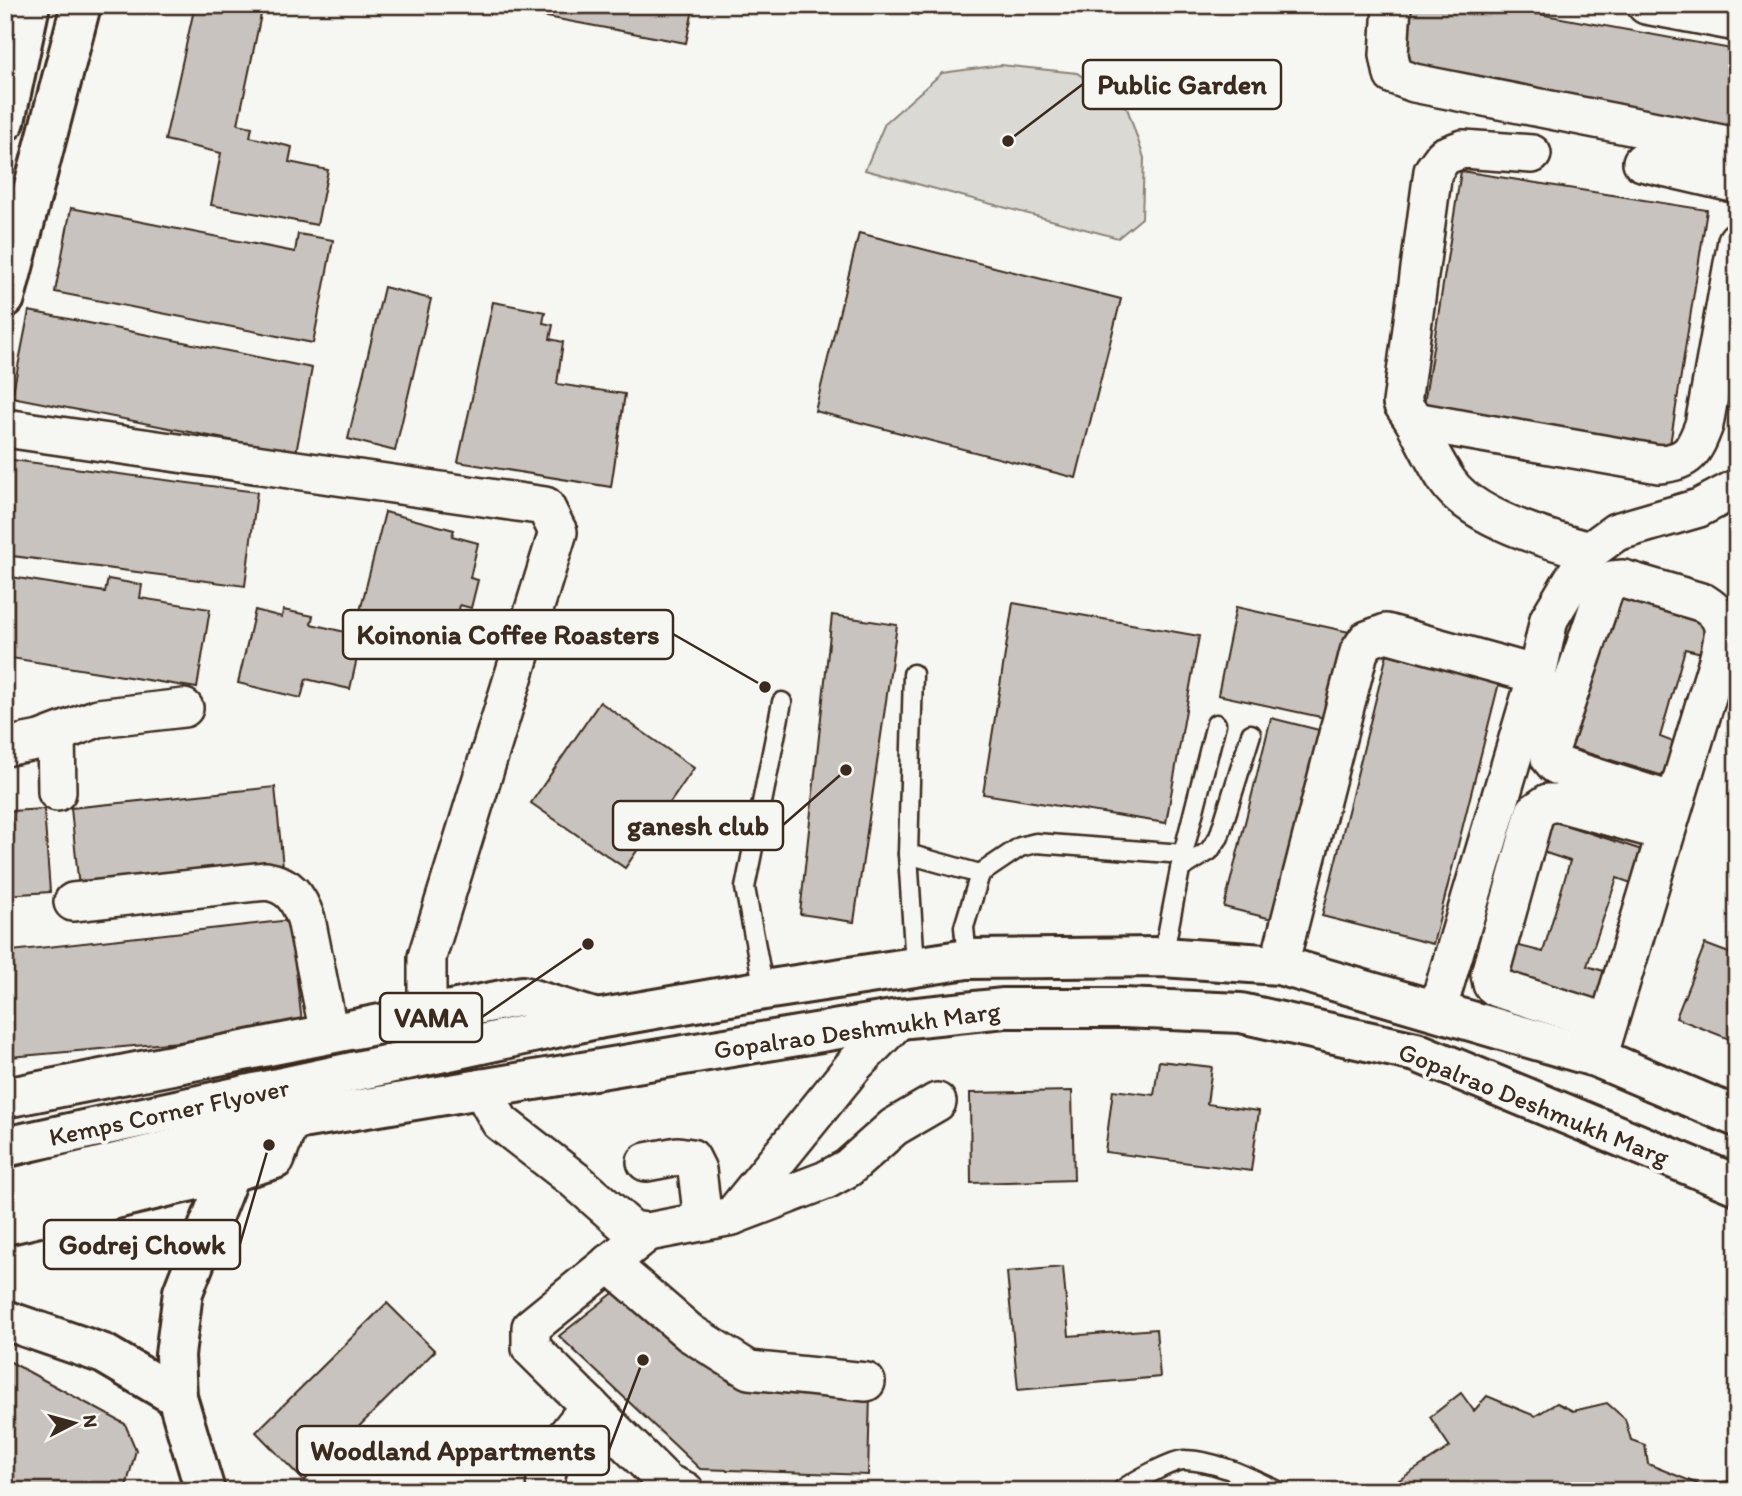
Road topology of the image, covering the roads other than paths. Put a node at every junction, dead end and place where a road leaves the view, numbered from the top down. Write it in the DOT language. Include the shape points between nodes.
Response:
graph roads {
  1 [pos="81,5"];
  2 [pos="1392,5"];
  3 [pos="1646,5"];
  4 [pos="1737,22"];
  5 [pos="19,29"];
  6 [pos="5,121"];
  7 [pos="1737,147"];
  8 [pos="1532,154"];
  9 [pos="1642,162"];
  10 [pos="1737,184"];
  11 [pos="1737,241"];
  12 [pos="5,298"];
  13 [pos="1414,421"];
  14 [pos="5,428"];
  15 [pos="1737,461"];
  16 [pos="1737,488"];
  17 [pos="1699,508"];
  18 [pos="1590,551"];
  19 [pos="913,674"];
  20 [pos="1537,675"];
  21 [pos="782,702"];
  22 [pos="184,708"];
  23 [pos="1216,724"];
  24 [pos="1251,734"];
  25 [pos="56,735"];
  26 [pos="5,747"];
  27 [pos="57,792"];
  28 [pos="1670,817"];
  29 [pos="908,854"];
  30 [pos="1182,861"];
  31 [pos="980,874"];
  32 [pos="73,902"];
  33 [pos="1163,957"];
  34 [pos="967,959"];
  35 [pos="1279,965"];
  36 [pos="915,966"];
  37 [pos="764,990"];
  38 [pos="1437,1011"];
  39 [pos="427,1016"];
  40 [pos="597,1019"];
  41 [pos="898,1019"];
  42 [pos="329,1034"];
  43 [pos="1603,1041"];
  44 [pos="333,1077"];
  45 [pos="481,1088"];
  46 [pos="6,1097"];
  47 [pos="937,1102"];
  48 [pos="1737,1117"];
  49 [pos="289,1121"];
  50 [pos="5,1147"];
  51 [pos="225,1154"];
  52 [pos="646,1162"];
  53 [pos="1737,1185"];
  54 [pos="5,1190"];
  55 [pos="718,1218"];
  56 [pos="5,1225"];
  57 [pos="648,1232"];
  58 [pos="610,1263"];
  59 [pos="5,1320"];
  60 [pos="866,1381"];
  61 [pos="177,1397"];
  62 [pos="590,1406"];
  63 [pos="205,1491"];
  64 [pos="547,1491"];
  65 [pos="685,1491"];
  66 [pos="1121,1491"];
  67 [pos="1278,1491"];
  1 -- 12 [label="main road"];
  2 -- 7 [label="street" via="1389,55 1393,75 1414,83"];
  3 -- 4 [label="street"];
  5 -- 6 [label="main road"];
  8 -- 13 [label="street" via="1463,149 1444,156 1433,171 1402,403"];
  9 -- 10 [label="street"];
  11 -- 13 [label="street" via="1704,425 1694,450 1683,458 1659,464"];
  13 -- 18 [label="street" via="1448,483 1473,507 1548,539"];
  14 -- 39 [label="street" via="545,506 558,532 427,957"];
  15 -- 17 [label="street"];
  16 -- 17 [label="street"];
  17 -- 18 [label="street" via="1616,532"];
  18 -- 20 [label="street" via="1549,619"];
  19 -- 29 [label="lane"];
  20 -- 35 [label="street" via="1386,633 1367,640 1359,652"];
  20 -- 38 [label="street"];
  21 -- 37 [label="lane" via="744,888"];
  22 -- 25 [label="street" via="98,718"];
  23 -- 30 [label="lane"];
  24 -- 30 [label="lane" via="1219,837 1209,851"];
  25 -- 26 [label="street"];
  25 -- 27 [label="street"];
  28 -- 28 [label="street" via="1721,649 1724,625 1716,610 1704,603 1623,579 1612,580 1606,585 1550,758 1556,765"];
  28 -- 43 [label="street"];
  28 -- 43 [label="street" via="1559,803 1548,803 1535,812 1490,974 1492,984"];
  29 -- 31 [label="lane"];
  29 -- 36 [label="lane"];
  30 -- 31 [label="lane" via="1036,843 1020,847"];
  30 -- 33 [label="lane"];
  31 -- 34 [label="lane" via="964,927"];
  32 -- 42 [label="street" via="279,883 291,890 306,919"];
  33 -- 34 [label="main road, Gopalrao Deshmukh Marg"];
  33 -- 35 [label="main road, Gopalrao Deshmukh Marg"];
  34 -- 36 [label="main road, Gopalrao Deshmukh Marg"];
  35 -- 38 [label="main road, Gopalrao Deshmukh Marg"];
  36 -- 37 [label="main road, Gopalrao Deshmukh Marg"];
  37 -- 40 [label="main road, Gopalrao Deshmukh Marg"];
  38 -- 43 [label="main road, Gopalrao Deshmukh Marg"];
  39 -- 40 [label="main road" via="522,996"];
  39 -- 42 [label="main road"];
  40 -- 44 [label="main road, Gopalrao Deshmukh Marg"];
  41 -- 45 [label="main road, Gopalrao Deshmukh Marg"];
  41 -- 53 [label="main road, Gopalrao Deshmukh Marg" via="1004,1008 1241,1013 1416,1052"];
  41 -- 55 [label="street"];
  42 -- 46 [label="main road"];
  43 -- 48 [label="main road, Gopalrao Deshmukh Marg"];
  44 -- 50 [label="main road, Kemps Corner Flyover"];
  45 -- 49 [label="main road, Gopalrao Deshmukh Marg"];
  45 -- 57 [label="street" via="500,1122 632,1230"];
  47 -- 55 [label="street" via="894,1127 848,1168 826,1180"];
  49 -- 51 [label="main road, Kemps Corner Flyover"];
  51 -- 54 [label="main road, Kemps Corner Flyover"];
  51 -- 56 [label="main road"];
  51 -- 61 [label="main road" via="183,1292 175,1355"];
  52 -- 55 [label="street" via="691,1158"];
  55 -- 57 [label="street"];
  57 -- 58 [label="street"];
  58 -- 60 [label="street" via="690,1333 749,1370"];
  58 -- 62 [label="street" via="531,1327 529,1339 531,1348"];
  59 -- 61 [label="main road" via="104,1354"];
  61 -- 63 [label="main road"];
  62 -- 64 [label="street" via="547,1465"];
  62 -- 65 [label="street" via="667,1483"];
  66 -- 67 [label="lane" via="1182,1459 1224,1467"];
}
